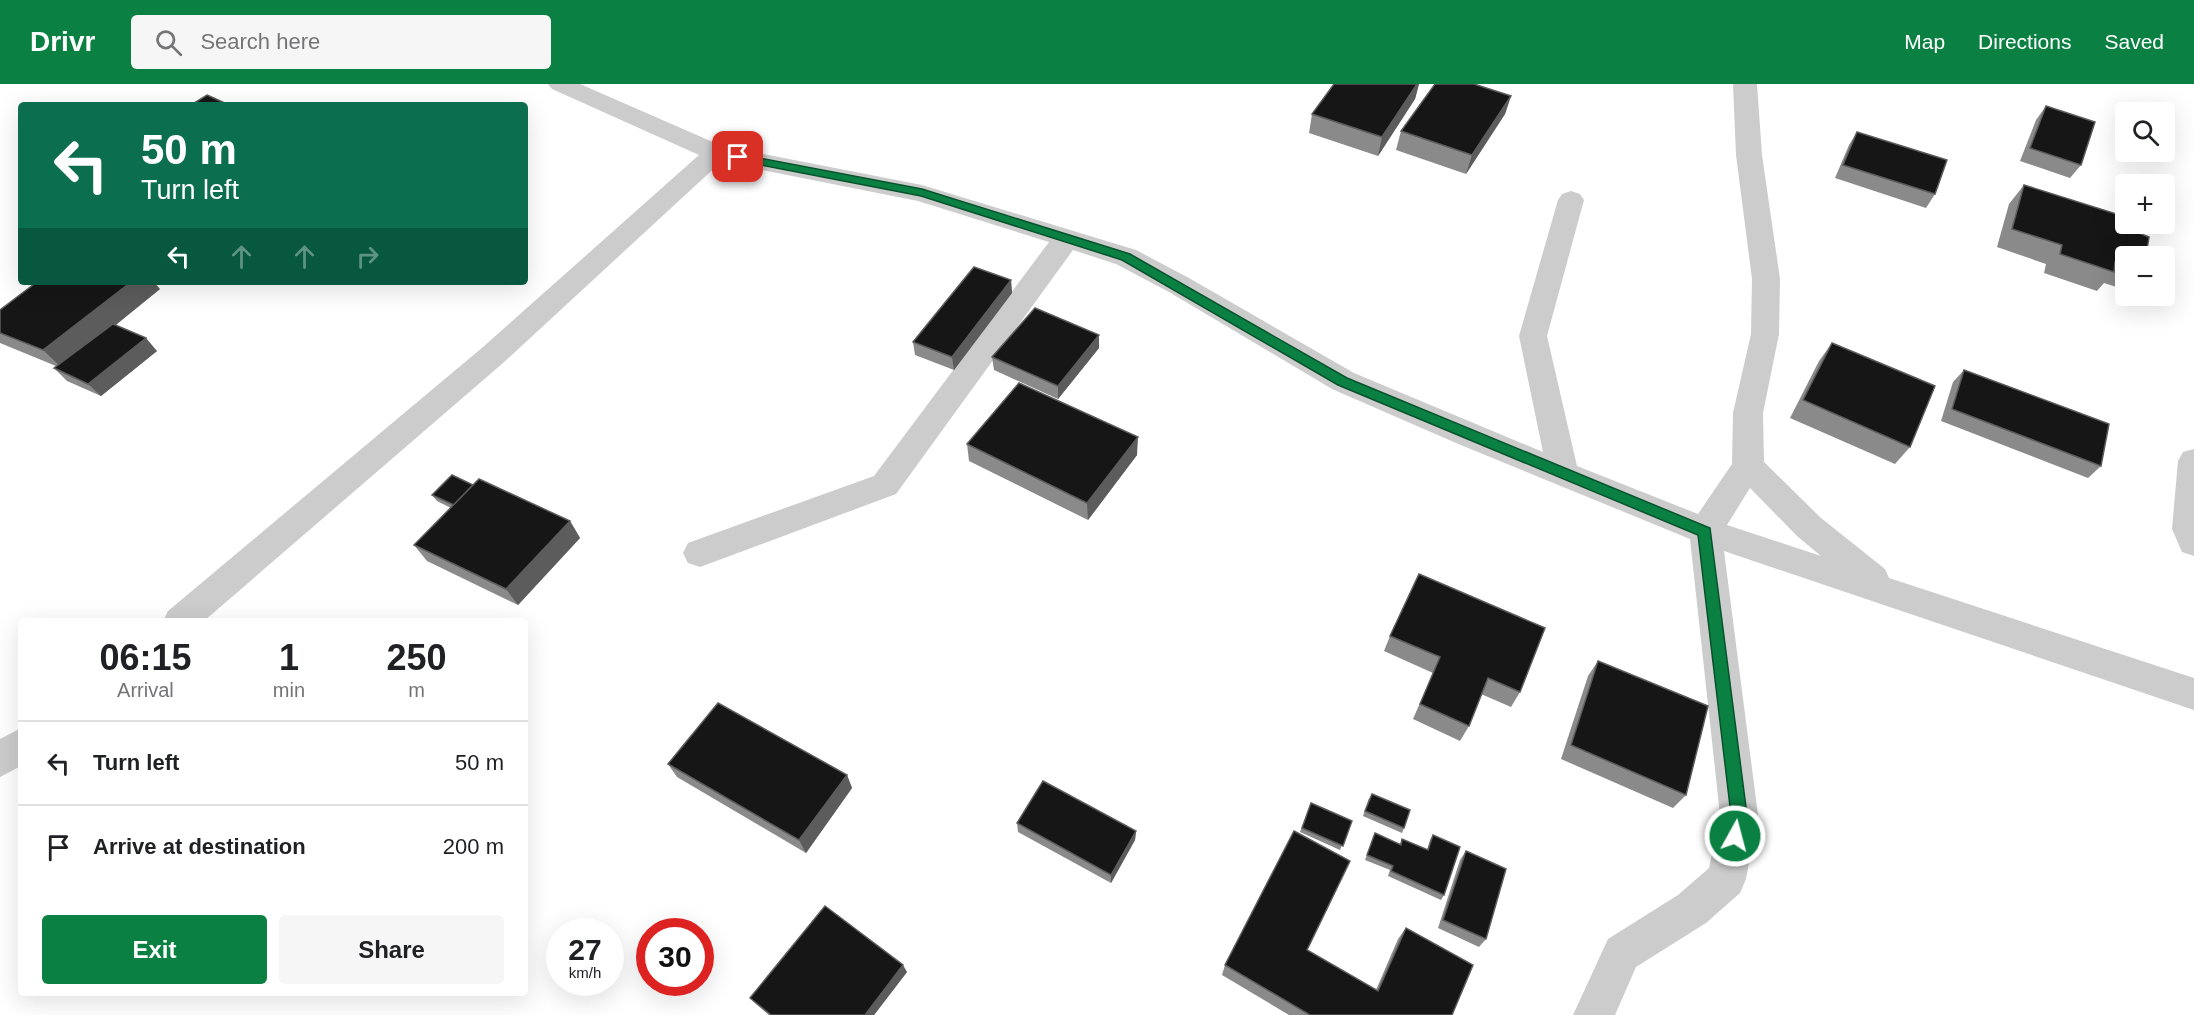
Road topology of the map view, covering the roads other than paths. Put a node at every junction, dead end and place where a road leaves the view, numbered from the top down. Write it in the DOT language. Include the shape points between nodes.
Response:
graph roads {
  1 [pos="560,84"];
  2 [pos="1744,84"];
  3 [pos="716,153"];
  4 [pos="1571,200"];
  5 [pos="1067,237"];
  6 [pos="2194,461"];
  7 [pos="1748,465"];
  8 [pos="1563,474"];
  9 [pos="1705,531"];
  10 [pos="2194,543"];
  11 [pos="700,553"];
  12 [pos="1888,591"];
  13 [pos="184,618"];
  14 [pos="2194,694"];
  15 [pos="18,747"];
  16 [pos="0,760"];
  17 [pos="1593,1015"];
  1 -- 3 [label="street"];
  2 -- 7 [label="street" via="1766,279 1765,334 1748,413"];
  3 -- 5 [label="street" via="922,193"];
  3 -- 13 [label="street" via="493,355"];
  4 -- 8 [label="street" via="1533,336"];
  5 -- 8 [label="street" via="1126,257 1343,381"];
  5 -- 11 [label="street" via="885,484"];
  6 -- 10 [label="street" via="2188,529"];
  7 -- 9 [label="street"];
  7 -- 12 [label="street" via="1809,527"];
  8 -- 9 [label="street"];
  9 -- 12 [label="street"];
  9 -- 17 [label="street" via="1739,815 1726,879 1692,909 1622,953"];
  12 -- 14 [label="street"];
  15 -- 16 [label="street"];
}
